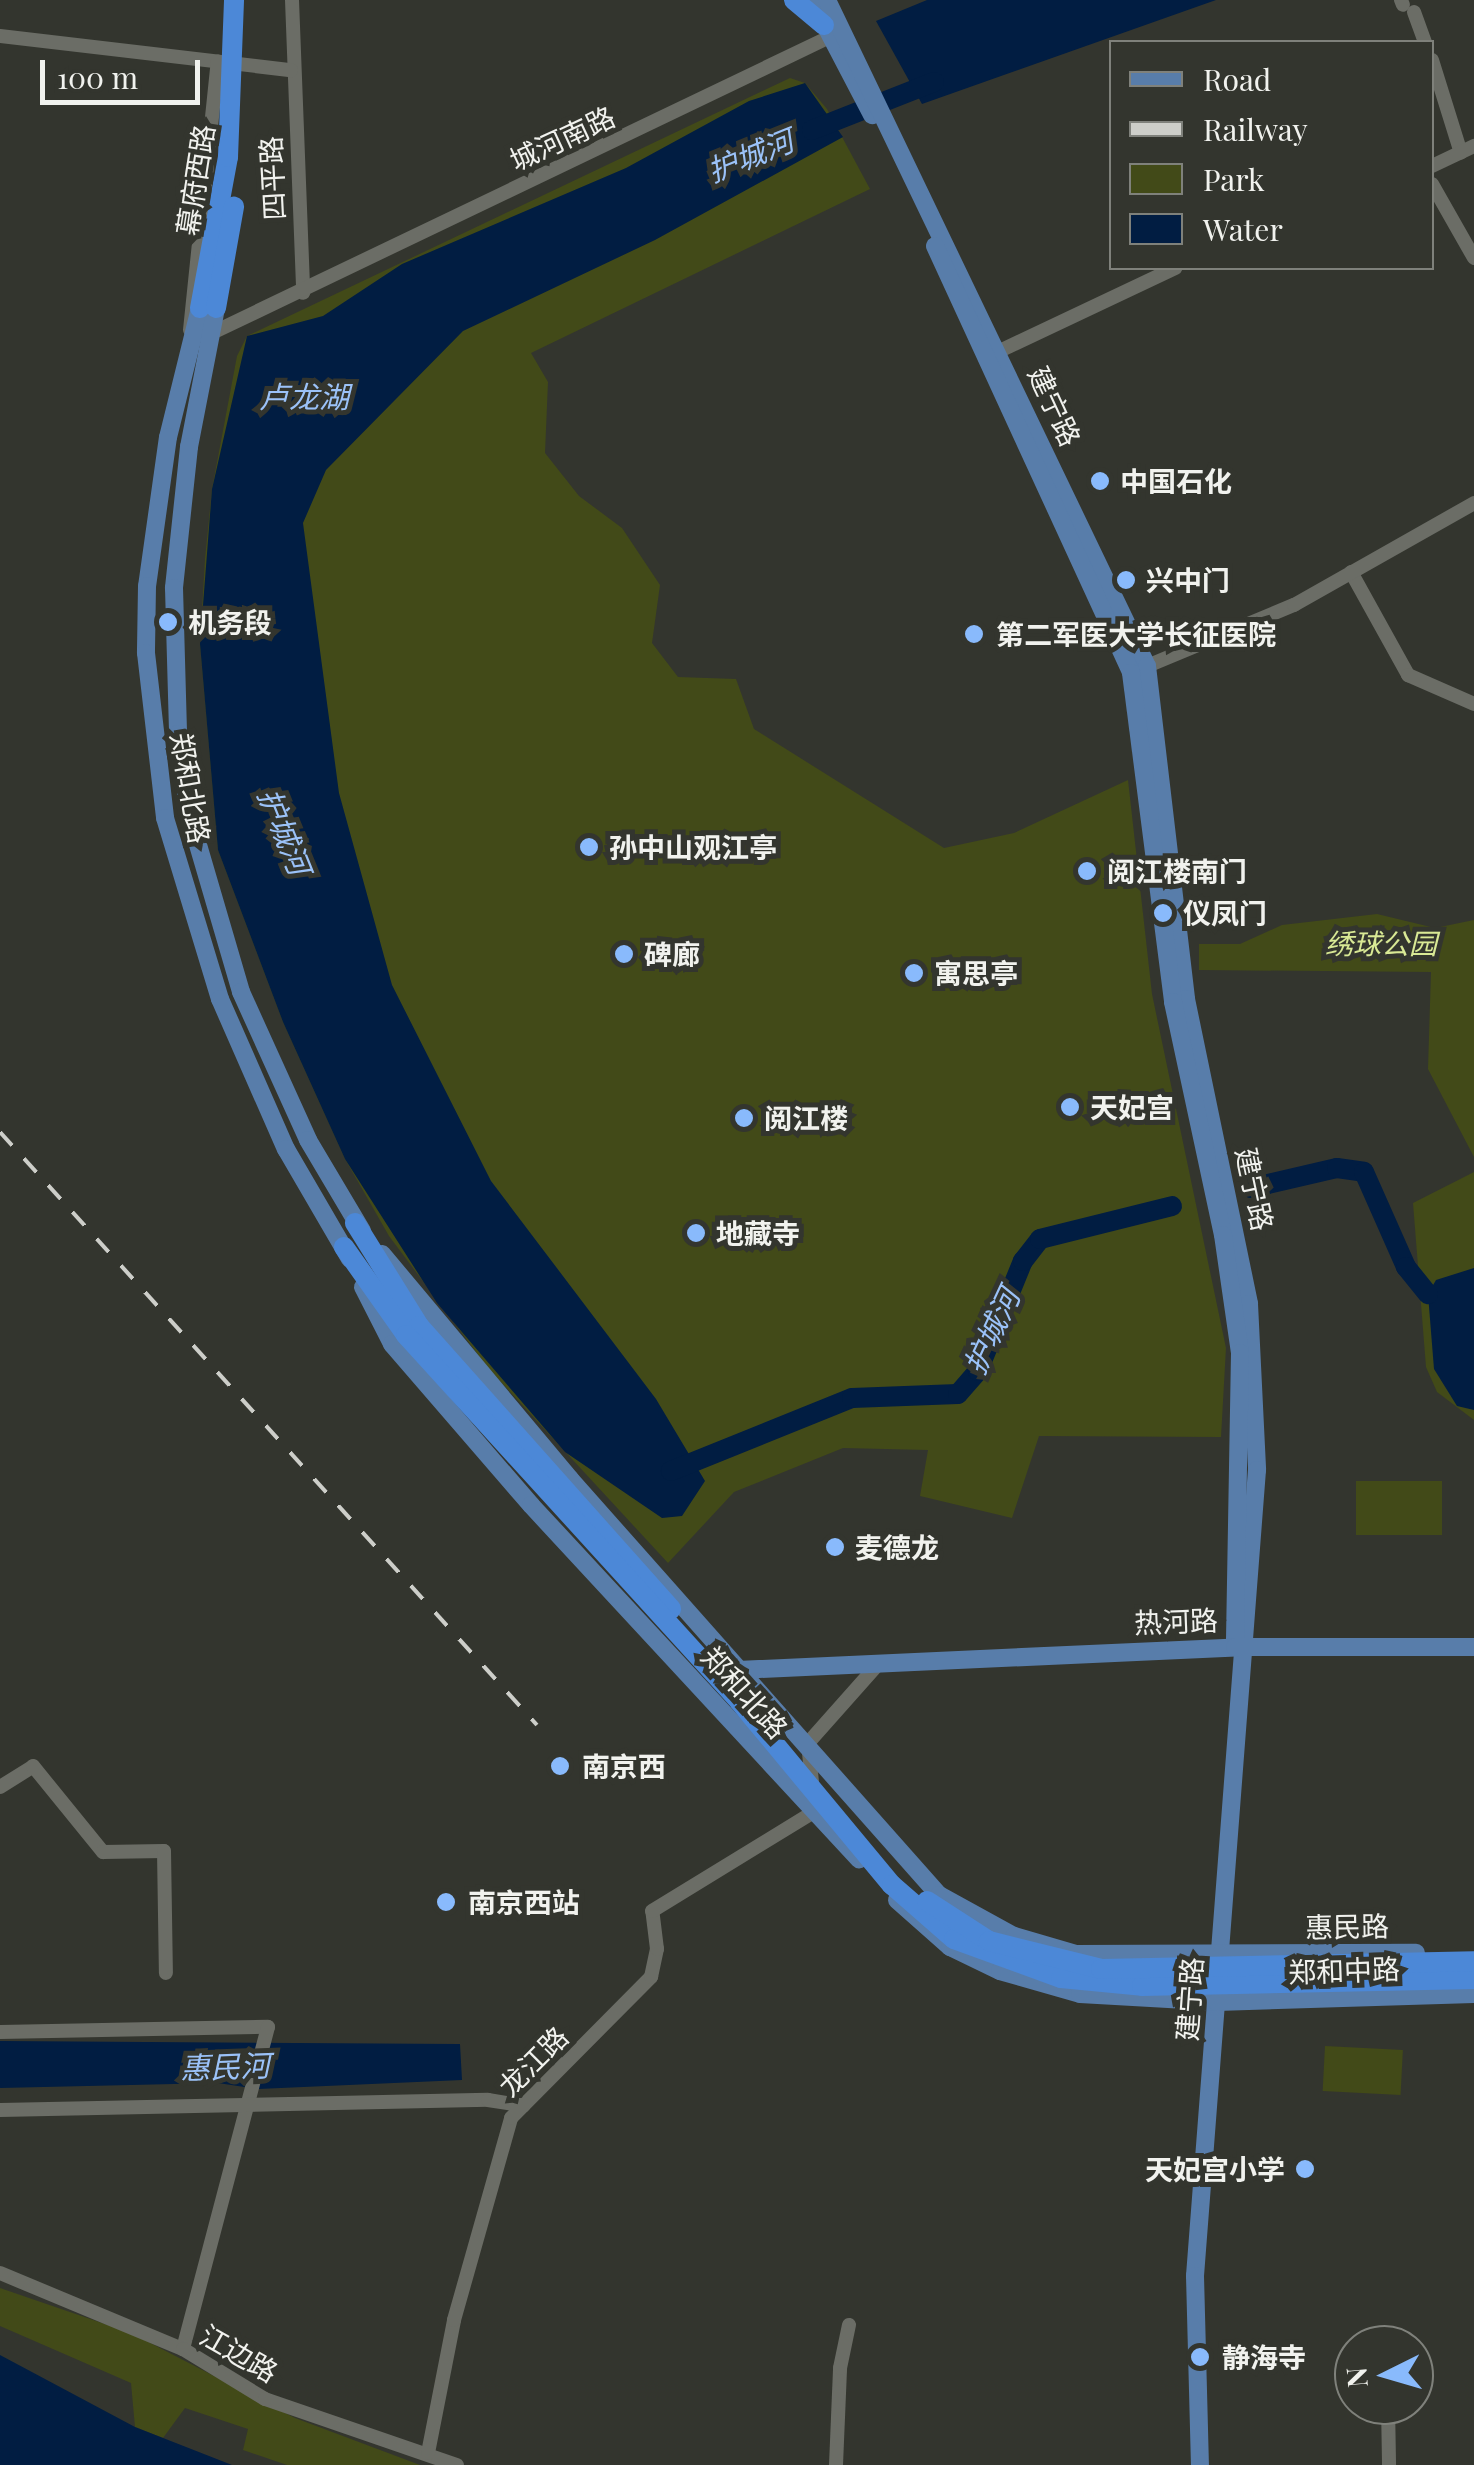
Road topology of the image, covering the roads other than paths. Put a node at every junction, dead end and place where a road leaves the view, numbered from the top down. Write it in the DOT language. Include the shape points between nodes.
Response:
graph roads {
  1 [pos="234,0"];
  2 [pos="248,0"];
  3 [pos="292,0"];
  4 [pos="794,0"];
  5 [pos="812,0"];
  6 [pos="827,0"];
  7 [pos="1407,6"];
  8 [pos="834,35"];
  9 [pos="0,36"];
  10 [pos="1416,40"];
  11 [pos="1424,40"];
  12 [pos="218,61"];
  13 [pos="1434,65"];
  14 [pos="291,70"];
  15 [pos="1434,86"];
  16 [pos="1468,149"];
  17 [pos="1434,165"];
  18 [pos="1434,188"];
  19 [pos="1474,258"];
  20 [pos="1171,270"];
  21 [pos="303,294"];
  22 [pos="208,308"];
  23 [pos="190,330"];
  24 [pos="212,333"];
  25 [pos="992,354"];
  26 [pos="1474,502"];
  27 [pos="1351,572"];
  28 [pos="1139,669"];
  29 [pos="1474,704"];
  30 [pos="354,1223"];
  31 [pos="344,1247"];
  32 [pos="1474,1646"];
  33 [pos="1241,1647"];
  34 [pos="881,1660"];
  35 [pos="742,1666"];
  36 [pos="711,1694"];
  37 [pos="808,1743"];
  38 [pos="0,1786"];
  39 [pos="815,1811"];
  40 [pos="1474,1952"];
  41 [pos="1220,1954"];
  42 [pos="1474,1962"];
  43 [pos="166,1973"];
  44 [pos="1474,1979"];
  45 [pos="1474,1994"];
  46 [pos="1217,2002"];
  47 [pos="0,2032"];
  48 [pos="250,2102"];
  49 [pos="524,2106"];
  50 [pos="0,2110"];
  51 [pos="0,2274"];
  52 [pos="849,2325"];
  53 [pos="184,2349"];
  54 [pos="1388,2425"];
  55 [pos="428,2453"];
  56 [pos="456,2465"];
  57 [pos="836,2465"];
  58 [pos="1200,2465"];
  59 [pos="1389,2465"];
  1 -- 22 [label="highway, 幕府西路" via="228,157"];
  2 -- 22 [label="highway, 幕府西路" via="243,142"];
  3 -- 14 [label="street, 四平路"];
  4 -- 8 [label="highway"];
  5 -- 8 [label="main road, 建宁路"];
  6 -- 8 [label="main road, 建宁路"];
  7 -- 10 [label="street"];
  7 -- 11 [label="street"];
  8 -- 21 [label="street, 城河南路"];
  8 -- 25 [label="main road, 建宁路"];
  9 -- 12 [label="street"];
  12 -- 14 [label="street"];
  12 -- 23 [label="street"];
  13 -- 16 [label="street"];
  14 -- 21 [label="street, 四平路"];
  15 -- 16 [label="street"];
  16 -- 17 [label="street"];
  18 -- 19 [label="street"];
  20 -- 25 [label="street"];
  21 -- 24 [label="street, 城河南路"];
  22 -- 23 [label="main road, 郑和北路"];
  22 -- 24 [label="main road, 郑和北路"];
  23 -- 31 [label="main road, 郑和北路" via="147,586 146,654 165,818 220,999 286,1150"];
  24 -- 30 [label="main road, 郑和北路" via="189,448 174,588 178,734 190,814 242,992"];
  25 -- 28 [label="main road, 建宁路"];
  26 -- 27 [label="street"];
  27 -- 28 [label="street" via="1294,605"];
  27 -- 29 [label="street" via="1408,676"];
  28 -- 33 [label="main road, 建宁路" via="1186,999 1236,1232 1254,1352 1257,1470"];
  30 -- 35 [label="main road, 郑和北路" via="570,1480"];
  30 -- 42 [label="highway, 郑和北路" via="419,1326 750,1699 863,1837 959,1924 1023,1953 1101,1969"];
  31 -- 36 [label="main road, 郑和北路" via="392,1344 531,1505"];
  31 -- 44 [label="highway, 郑和北路" via="387,1308 738,1701 892,1885 954,1939 1061,1978 1142,1986"];
  32 -- 33 [label="main road, 热河路"];
  33 -- 34 [label="main road, 热河路"];
  33 -- 41 [label="main road, 建宁路"];
  34 -- 35 [label="main road, 热河路"];
  34 -- 37 [label="street"];
  35 -- 36 [label="main road"];
  35 -- 37 [label="main road, 郑和北路"];
  36 -- 39 [label="main road, 郑和北路"];
  37 -- 39 [label="street"];
  37 -- 41 [label="main road, 郑和北路" via="939,1895 985,1922 1076,1954"];
  38 -- 43 [label="street" via="33,1766 102,1852 164,1851"];
  39 -- 46 [label="main road, 郑和北路" via="918,1922 1000,1971 1080,1994"];
  39 -- 49 [label="street, 龙江路" via="652,1910 657,1949 651,1977"];
  40 -- 41 [label="main road, 惠民路"];
  41 -- 46 [label="main road, 建宁路"];
  45 -- 46 [label="main road, 郑和中路"];
  46 -- 58 [label="main road, 建宁路" via="1195,2276"];
  47 -- 48 [label="street" via="268,2031"];
  48 -- 49 [label="street"];
  48 -- 50 [label="street"];
  48 -- 53 [label="street"];
  49 -- 55 [label="street, 龙江路" via="510,2118 459,2302"];
  51 -- 53 [label="street, 江边路"];
  52 -- 57 [label="street"];
  53 -- 55 [label="street, 江边路" via="265,2399"];
  54 -- 59 [label="street"];
  55 -- 56 [label="street, 江边路"];
}
